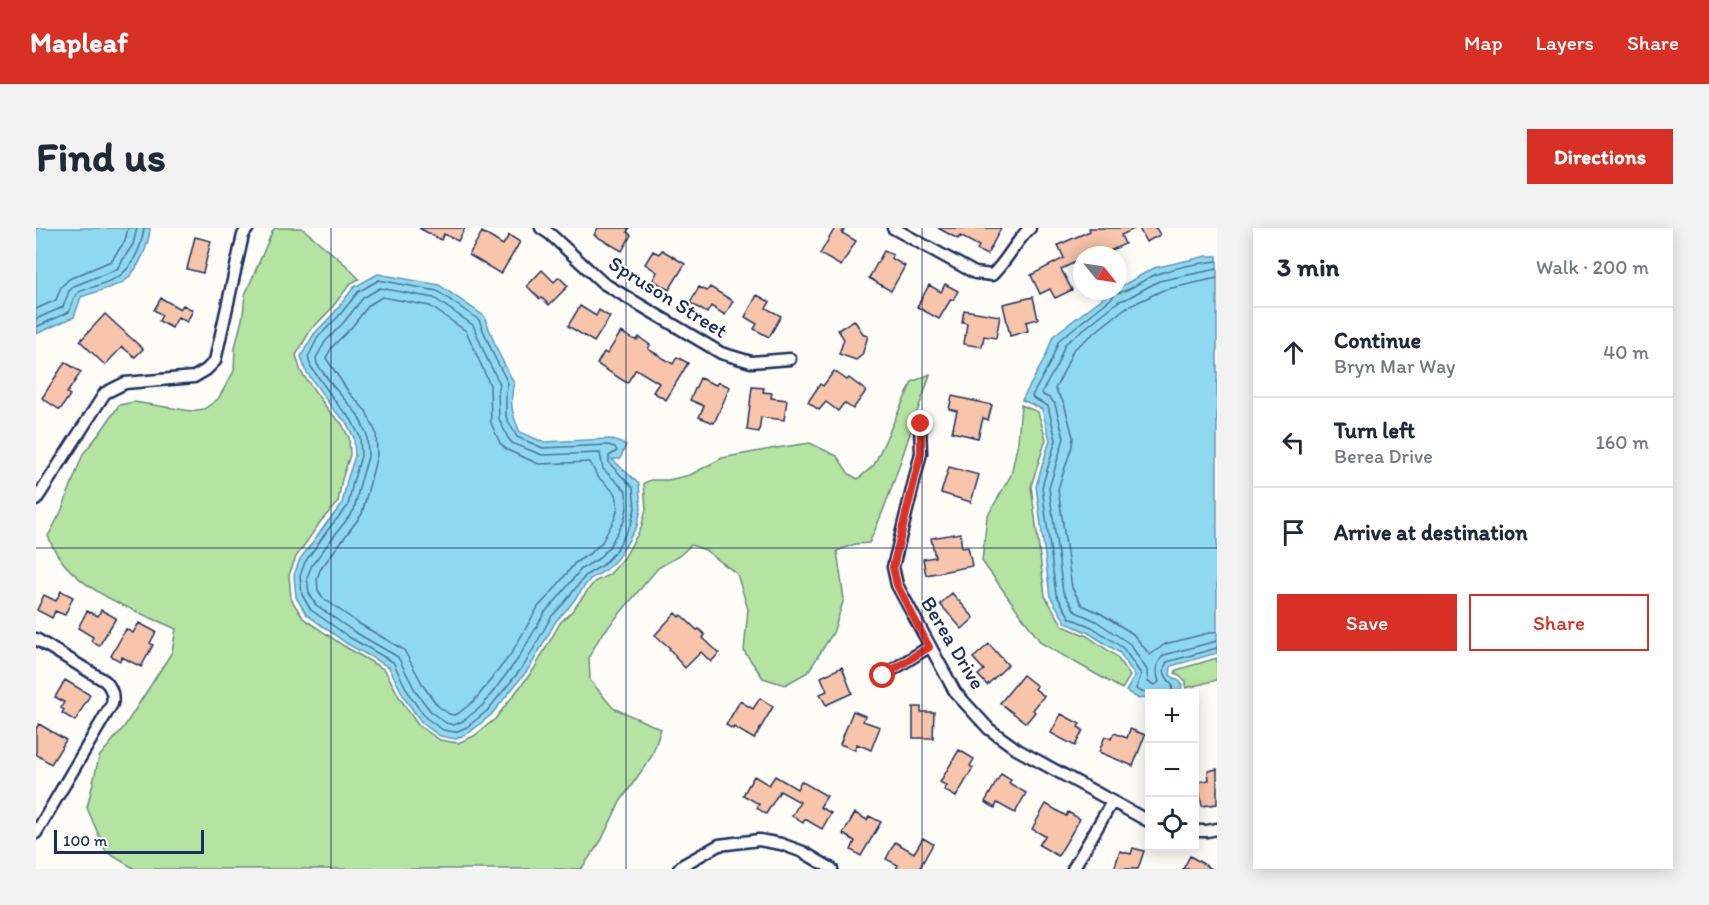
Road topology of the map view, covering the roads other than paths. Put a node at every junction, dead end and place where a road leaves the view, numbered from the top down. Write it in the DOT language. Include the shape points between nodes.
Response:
graph roads {
  1 [pos="248,228"];
  2 [pos="541,228"];
  3 [pos="893,228"];
  4 [pos="1030,228"];
  5 [pos="790,359"];
  6 [pos="921,424"];
  7 [pos="36,500"];
  8 [pos="36,639"];
  9 [pos="929,647"];
  10 [pos="883,676"];
  11 [pos="1112,802"];
  12 [pos="1145,820"];
  13 [pos="1217,830"];
  14 [pos="1199,831"];
  15 [pos="36,833"];
  16 [pos="679,869"];
  17 [pos="832,869"];
  18 [pos="1073,869"];
  1 -- 7 [label="street" via="243,235 215,361 194,377 125,384 105,393"];
  2 -- 5 [label="street, Spruson Street" via="603,283 721,353 751,362"];
  3 -- 4 [label="street" via="975,273 992,275"];
  6 -- 9 [label="street, Berea Drive" via="921,453 893,567 897,585"];
  8 -- 15 [label="street" via="105,681 114,697"];
  9 -- 10 [label="street"];
  9 -- 11 [label="street, Berea Drive" via="955,692 988,729"];
  11 -- 12 [label="street, Berea Drive"];
  11 -- 18 [label="street"];
  13 -- 14 [label="street"];
  16 -- 17 [label="street" via="720,845 759,840 803,852"];
}
